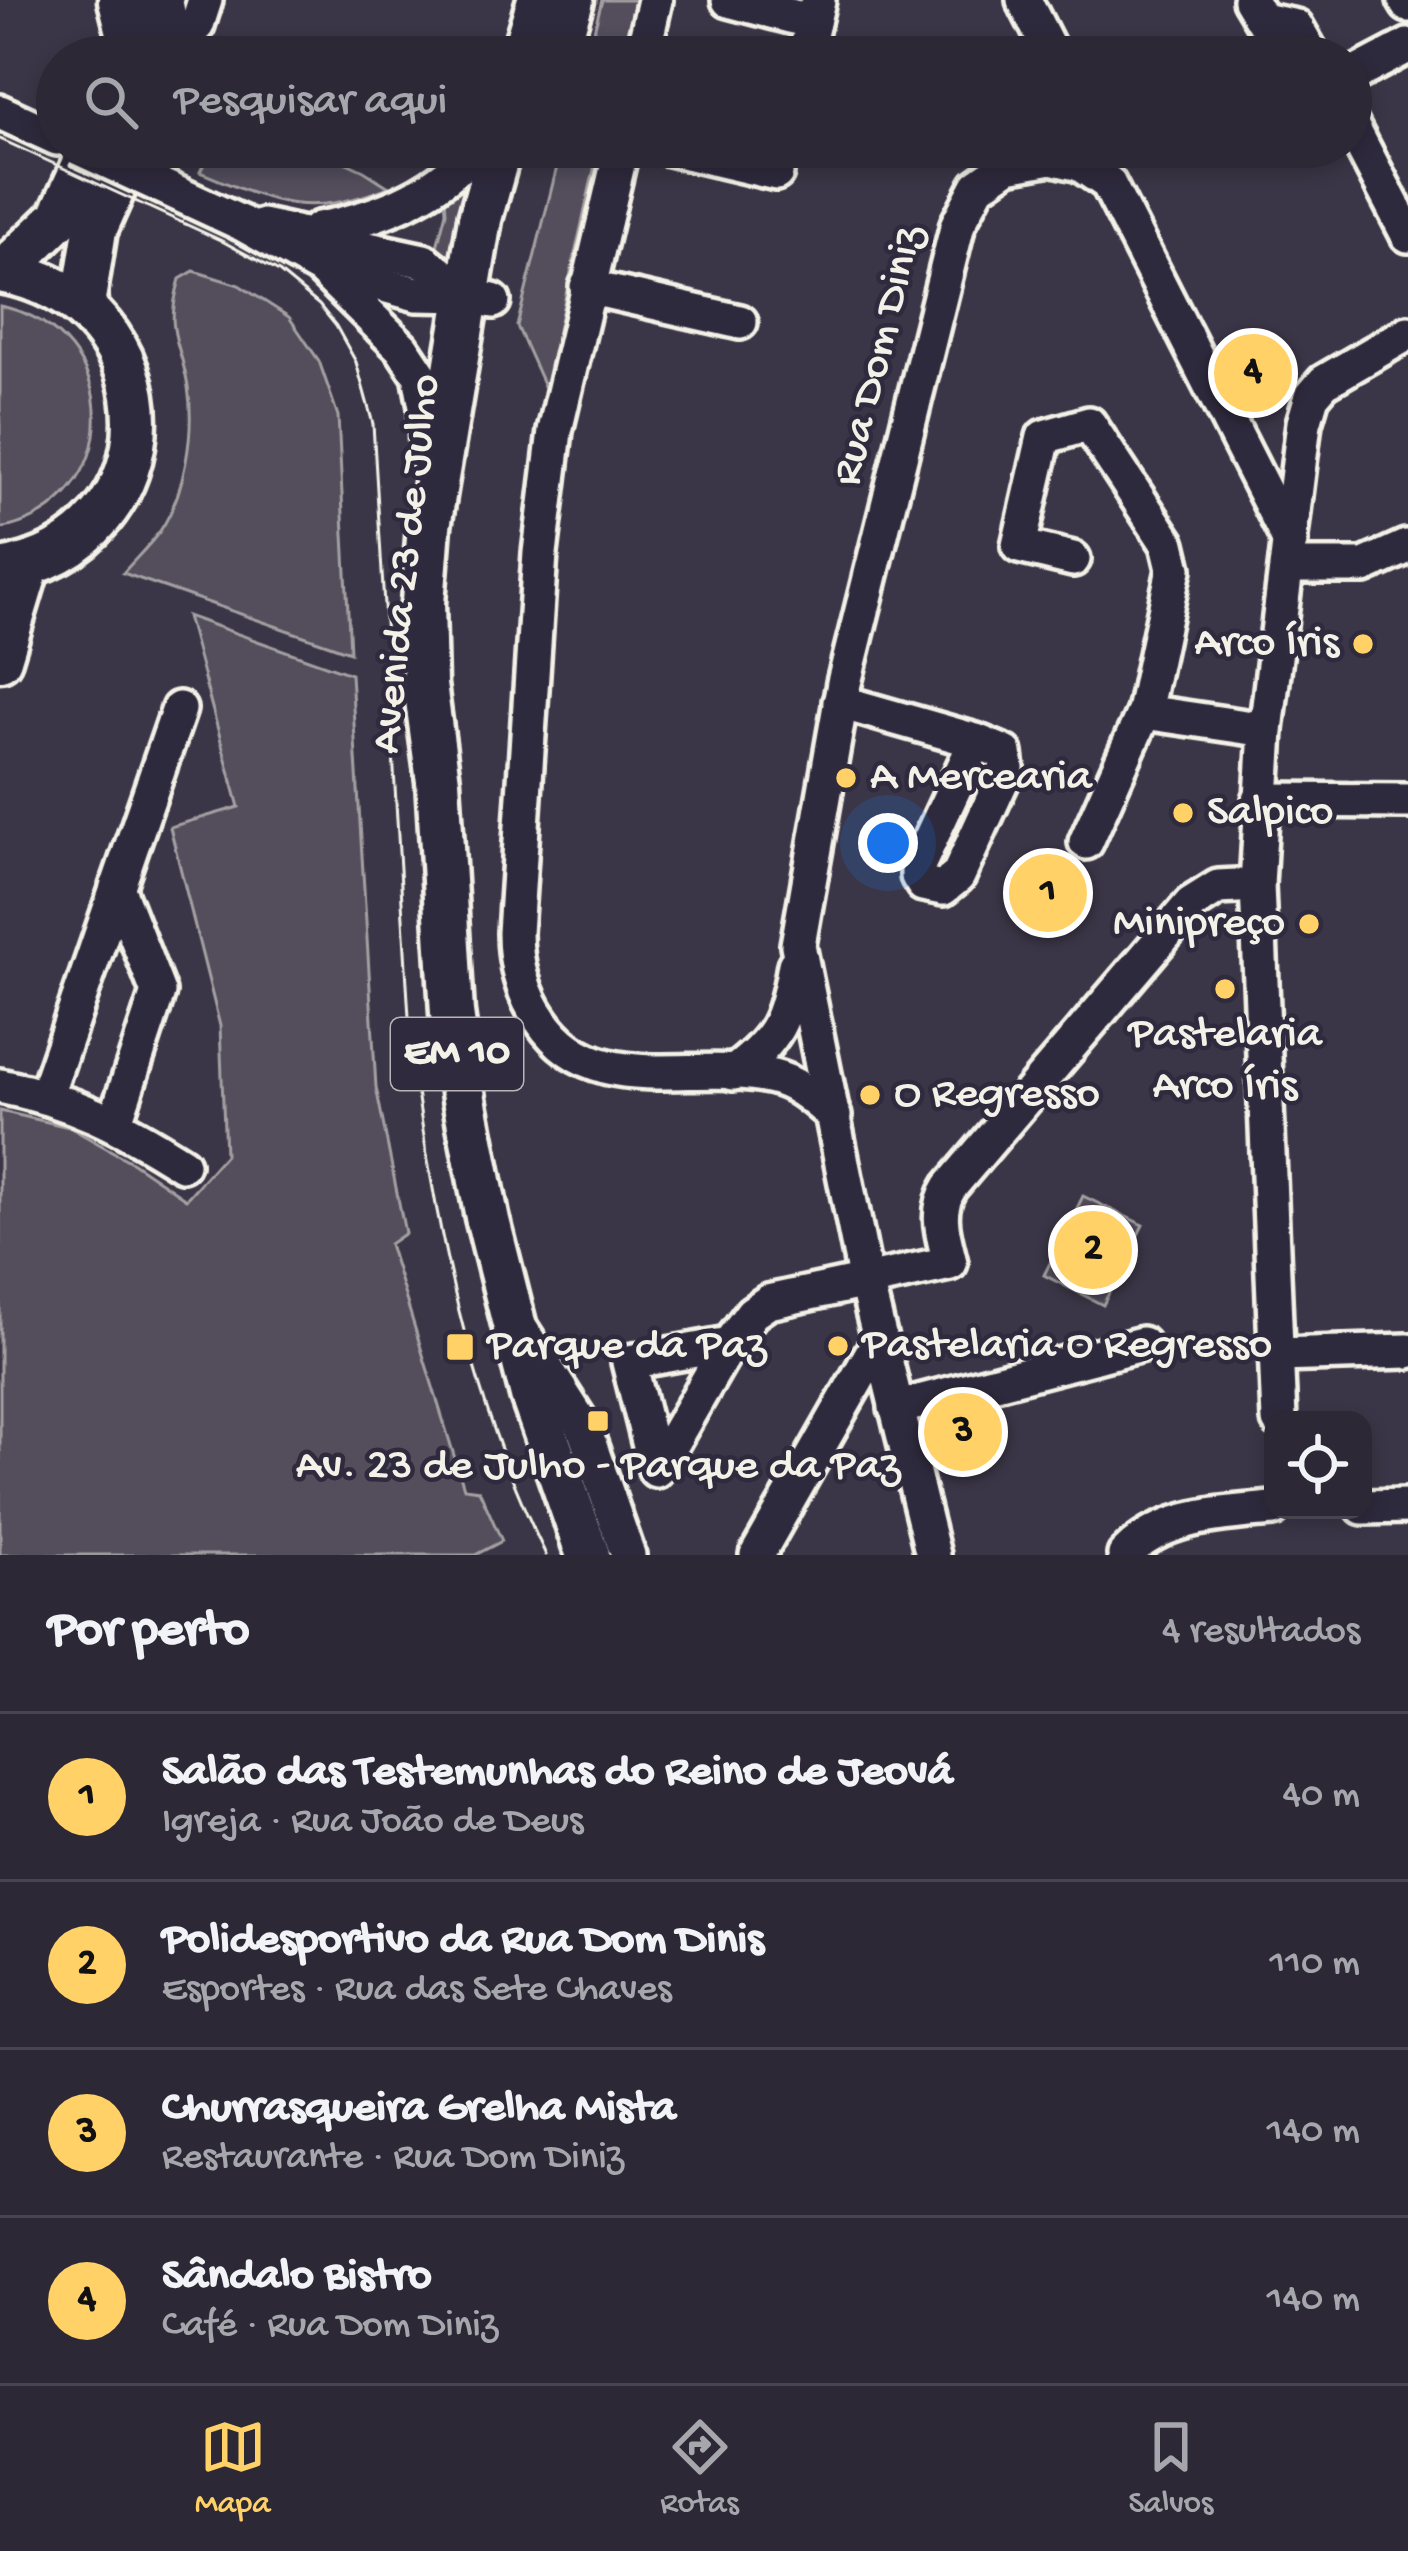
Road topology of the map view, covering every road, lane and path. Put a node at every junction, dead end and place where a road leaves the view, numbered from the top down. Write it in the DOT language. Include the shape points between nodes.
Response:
graph roads {
  1 [pos="120,0"];
  2 [pos="161,0"];
  3 [pos="205,0"];
  4 [pos="539,0"];
  5 [pos="572,0"];
  6 [pos="655,0"];
  7 [pos="729,0"];
  8 [pos="1024,0"];
  9 [pos="1250,0"];
  10 [pos="815,11"];
  11 [pos="130,36"];
  12 [pos="156,36"];
  13 [pos="180,36"];
  14 [pos="528,36"];
  15 [pos="561,36"];
  16 [pos="647,36"];
  17 [pos="1042,36"];
  18 [pos="1301,36"];
  19 [pos="1408,46"];
  20 [pos="1372,65"];
  21 [pos="0,112"];
  22 [pos="36,128"];
  23 [pos="1372,166"];
  24 [pos="82,168"];
  25 [pos="122,168"];
  26 [pos="123,168"];
  27 [pos="453,168"];
  28 [pos="494,168"];
  29 [pos="521,168"];
  30 [pos="617,168"];
  31 [pos="758,168"];
  32 [pos="1004,168"];
  33 [pos="1086,168"];
  34 [pos="776,172"];
  35 [pos="241,223"];
  36 [pos="305,232"];
  37 [pos="1408,235"];
  38 [pos="320,268"];
  39 [pos="2,271"];
  40 [pos="586,287"];
  41 [pos="480,298"];
  42 [pos="83,305"];
  43 [pos="740,322"];
  44 [pos="1408,333"];
  45 [pos="429,526"];
  46 [pos="1406,547"];
  47 [pos="1288,554"];
  48 [pos="1072,559"];
  49 [pos="14,568"];
  50 [pos="0,659"];
  51 [pos="840,702"];
  52 [pos="179,709"];
  53 [pos="1144,712"];
  54 [pos="1266,730"];
  55 [pos="976,741"];
  56 [pos="438,781"];
  57 [pos="1260,800"];
  58 [pos="1408,801"];
  59 [pos="1087,842"];
  60 [pos="1257,885"];
  61 [pos="117,887"];
  62 [pos="798,945"];
  63 [pos="733,1072"];
  64 [pos="0,1086"];
  65 [pos="46,1095"];
  66 [pos="834,1116"];
  67 [pos="116,1122"];
  68 [pos="182,1164"];
  69 [pos="866,1282"];
  70 [pos="515,1321"];
  71 [pos="879,1341"];
  72 [pos="729,1344"];
  73 [pos="1142,1344"];
  74 [pos="1408,1351"];
  75 [pos="1278,1355"];
  76 [pos="896,1408"];
  77 [pos="1279,1411"];
  78 [pos="1408,1506"];
  79 [pos="1372,1507"];
  80 [pos="1264,1510"];
  81 [pos="929,1552"];
  82 [pos="588,1555"];
  83 [pos="628,1555"];
  84 [pos="758,1555"];
  85 [pos="1125,1555"];
  1 -- 11 [label="main road"];
  2 -- 12 [label="main road"];
  3 -- 13 [label="street" via="196,25"];
  4 -- 14 [label="main road"];
  5 -- 15 [label="main road"];
  6 -- 16 [label="street"];
  7 -- 10 [label="street"];
  8 -- 17 [label="street"];
  9 -- 18 [label="street" via="1262,20 1296,27"];
  19 -- 20 [label="street"];
  21 -- 22 [label="street"];
  23 -- 37 [label="street"];
  24 -- 39 [label="main road" via="60,217"];
  25 -- 35 [label="street, bridge"];
  26 -- 42 [label="main road" via="95,230"];
  27 -- 36 [label="street" via="369,220"];
  28 -- 41 [label="main road, Avenida 23 de Julho / EM 10" via="480,219"];
  29 -- 41 [label="main road, Avenida 23 de Julho / EM 10"];
  30 -- 40 [label="street"];
  31 -- 34 [label="street"];
  32 -- 51 [label="street, Rua Dom Diniz" via="977,187 958,224"];
  33 -- 47 [label="street, Rua Dom Diniz" via="1108,183"];
  35 -- 36 [label="street"];
  35 -- 38 [label="street"];
  36 -- 41 [label="street" via="424,260"];
  38 -- 41 [label="street" via="417,294"];
  38 -- 45 [label="street" via="420,375"];
  39 -- 42 [label="main road"];
  40 -- 43 [label="street"];
  40 -- 63 [label="street" via="555,431 540,553 517,964 536,1014 575,1054 630,1072"];
  41 -- 45 [label="main road, Avenida 23 de Julho / EM 10"];
  41 -- 56 [label="main road, Avenida 23 de Julho / EM 10" via="483,349 467,421"];
  42 -- 49 [label="main road" via="127,366 136,441 108,511 49,559"];
  44 -- 47 [label="street" via="1312,396"];
  45 -- 56 [label="main road, Avenida 23 de Julho / EM 10" via="425,685"];
  46 -- 47 [label="street" via="1364,566"];
  47 -- 54 [label="street"];
  48 -- 53 [label="street" via="1019,546 1044,437 1089,424 1173,559"];
  49 -- 50 [label="main road"];
  51 -- 55 [label="street"];
  51 -- 62 [label="street, Rua Dom Diniz"];
  52 -- 61 [label="street"];
  53 -- 54 [label="street"];
  53 -- 59 [label="street"];
  54 -- 57 [label="street"];
  56 -- 70 [label="main road, Avenida 23 de Julho / EM 10" via="464,1099"];
  57 -- 58 [label="street"];
  57 -- 60 [label="street"];
  60 -- 69 [label="street" via="1218,886 1190,904 950,1187 940,1218 950,1264"];
  60 -- 75 [label="street"];
  61 -- 65 [label="street"];
  61 -- 67 [label="street" via="158,992"];
  62 -- 63 [label="street, Rua Dom Diniz" via="783,1022"];
  62 -- 66 [label="street, Rua Dom Diniz"];
  63 -- 66 [label="street" via="795,1084"];
  64 -- 65 [label="street"];
  65 -- 67 [label="street"];
  66 -- 69 [label="street, Rua Dom Diniz"];
  67 -- 68 [label="street"];
  69 -- 71 [label="street, Rua Dom Diniz"];
  69 -- 72 [label="street" via="768,1302"];
  70 -- 82 [label="main road, Avenida 23 de Julho / EM 10"];
  70 -- 83 [label="street" via="583,1426"];
  71 -- 76 [label="street, Rua Dom Diniz"];
  71 -- 84 [label="street"];
  73 -- 76 [label="street"];
  74 -- 75 [label="street"];
  75 -- 77 [label="street"];
  76 -- 81 [label="street, Rua Dom Diniz"];
  78 -- 79 [label="street"];
  80 -- 85 [label="street" via="1167,1526"];
}
